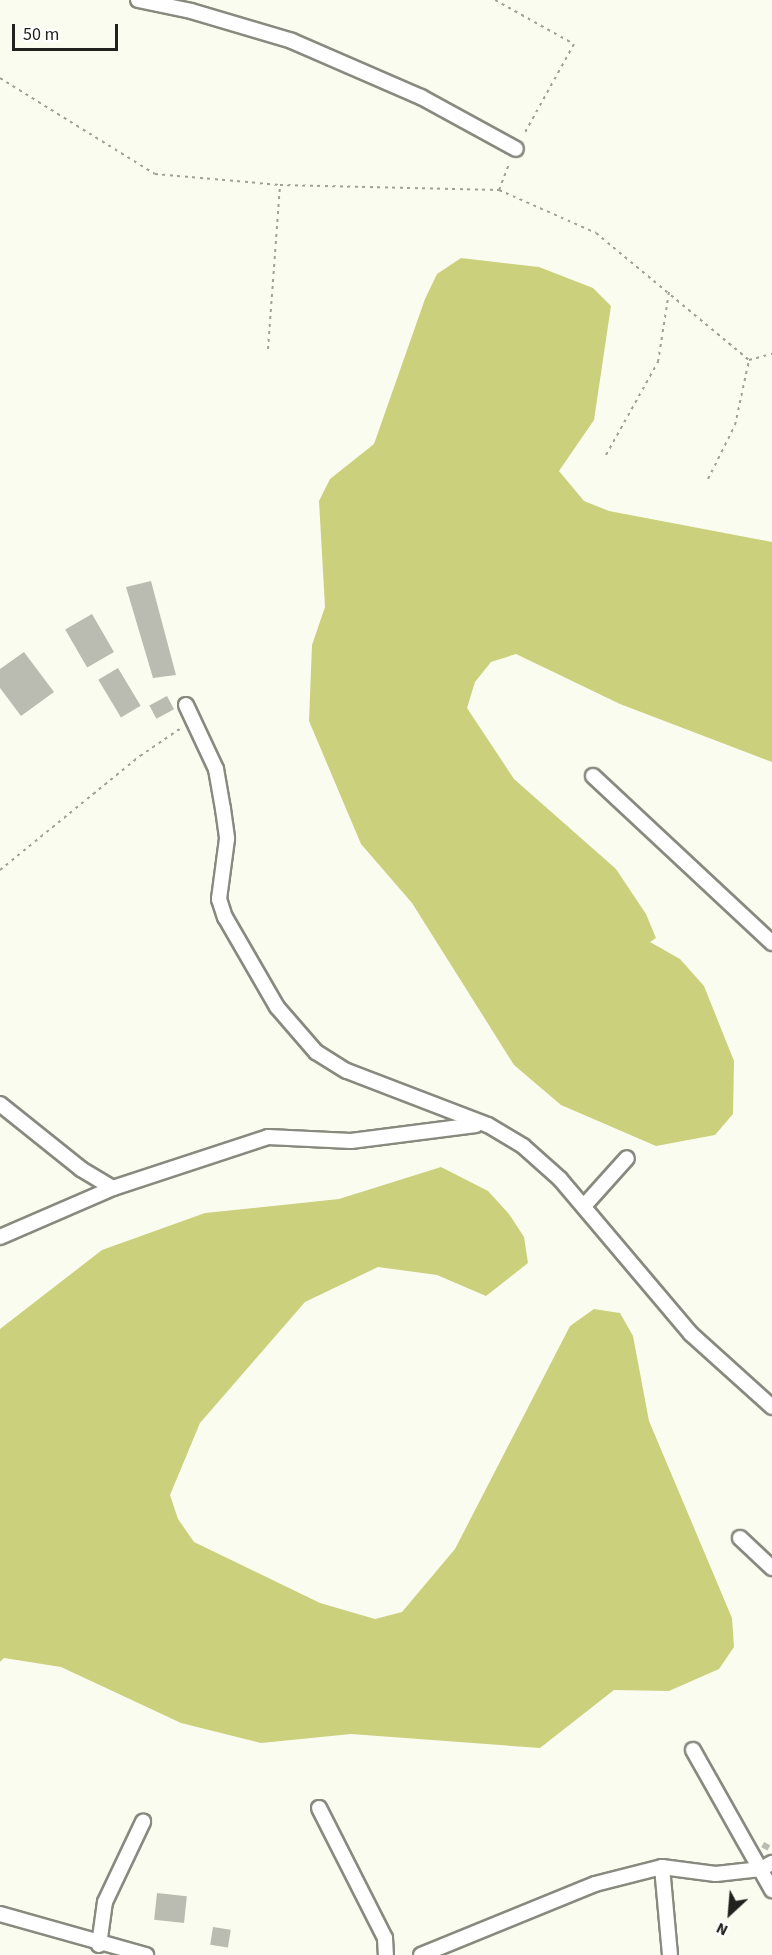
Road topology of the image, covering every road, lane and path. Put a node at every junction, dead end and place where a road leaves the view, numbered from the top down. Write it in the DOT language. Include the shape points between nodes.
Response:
graph roads {
  1 [pos="138,0"];
  2 [pos="495,0"];
  3 [pos="0,78"];
  4 [pos="516,149"];
  5 [pos="279,185"];
  6 [pos="499,190"];
  7 [pos="669,292"];
  8 [pos="268,349"];
  9 [pos="772,354"];
  10 [pos="749,360"];
  11 [pos="606,455"];
  12 [pos="708,479"];
  13 [pos="186,705"];
  14 [pos="193,720"];
  15 [pos="593,776"];
  16 [pos="0,870"];
  17 [pos="772,943"];
  18 [pos="0,1104"];
  19 [pos="488,1125"];
  20 [pos="627,1158"];
  21 [pos="113,1188"];
  22 [pos="584,1206"];
  23 [pos="0,1237"];
  24 [pos="772,1407"];
  25 [pos="740,1538"];
  26 [pos="772,1568"];
  27 [pos="693,1750"];
  28 [pos="320,1808"];
  29 [pos="143,1822"];
  30 [pos="767,1866"];
  31 [pos="662,1868"];
  32 [pos="772,1890"];
  33 [pos="0,1914"];
  34 [pos="99,1945"];
  35 [pos="146,1955"];
  36 [pos="386,1955"];
  37 [pos="421,1955"];
  38 [pos="670,1955"];
  1 -- 4 [label="street" via="292,41 421,97"];
  2 -- 4 [label="path" via="574,44"];
  3 -- 5 [label="path" via="155,174"];
  4 -- 6 [label="path"];
  5 -- 6 [label="path"];
  5 -- 8 [label="path"];
  6 -- 7 [label="path" via="596,233"];
  7 -- 10 [label="path"];
  7 -- 11 [label="path" via="658,362"];
  9 -- 10 [label="path"];
  10 -- 12 [label="path" via="735,425"];
  13 -- 14 [label="street"];
  14 -- 16 [label="path" via="140,756"];
  14 -- 19 [label="street" via="216,769 227,839 219,900 277,1007 316,1052 347,1071"];
  15 -- 17 [label="street"];
  18 -- 21 [label="street" via="81,1169"];
  19 -- 21 [label="street" via="459,1125 351,1141 268,1137"];
  19 -- 22 [label="street" via="523,1146"];
  20 -- 22 [label="street"];
  21 -- 23 [label="street"];
  22 -- 24 [label="street" via="691,1334"];
  25 -- 26 [label="street"];
  27 -- 30 [label="street"];
  28 -- 36 [label="street" via="385,1938"];
  29 -- 34 [label="street" via="105,1902"];
  30 -- 31 [label="street" via="716,1874"];
  30 -- 32 [label="street"];
  31 -- 37 [label="street" via="595,1884"];
  31 -- 38 [label="street"];
  33 -- 34 [label="street"];
  34 -- 35 [label="street"];
}
